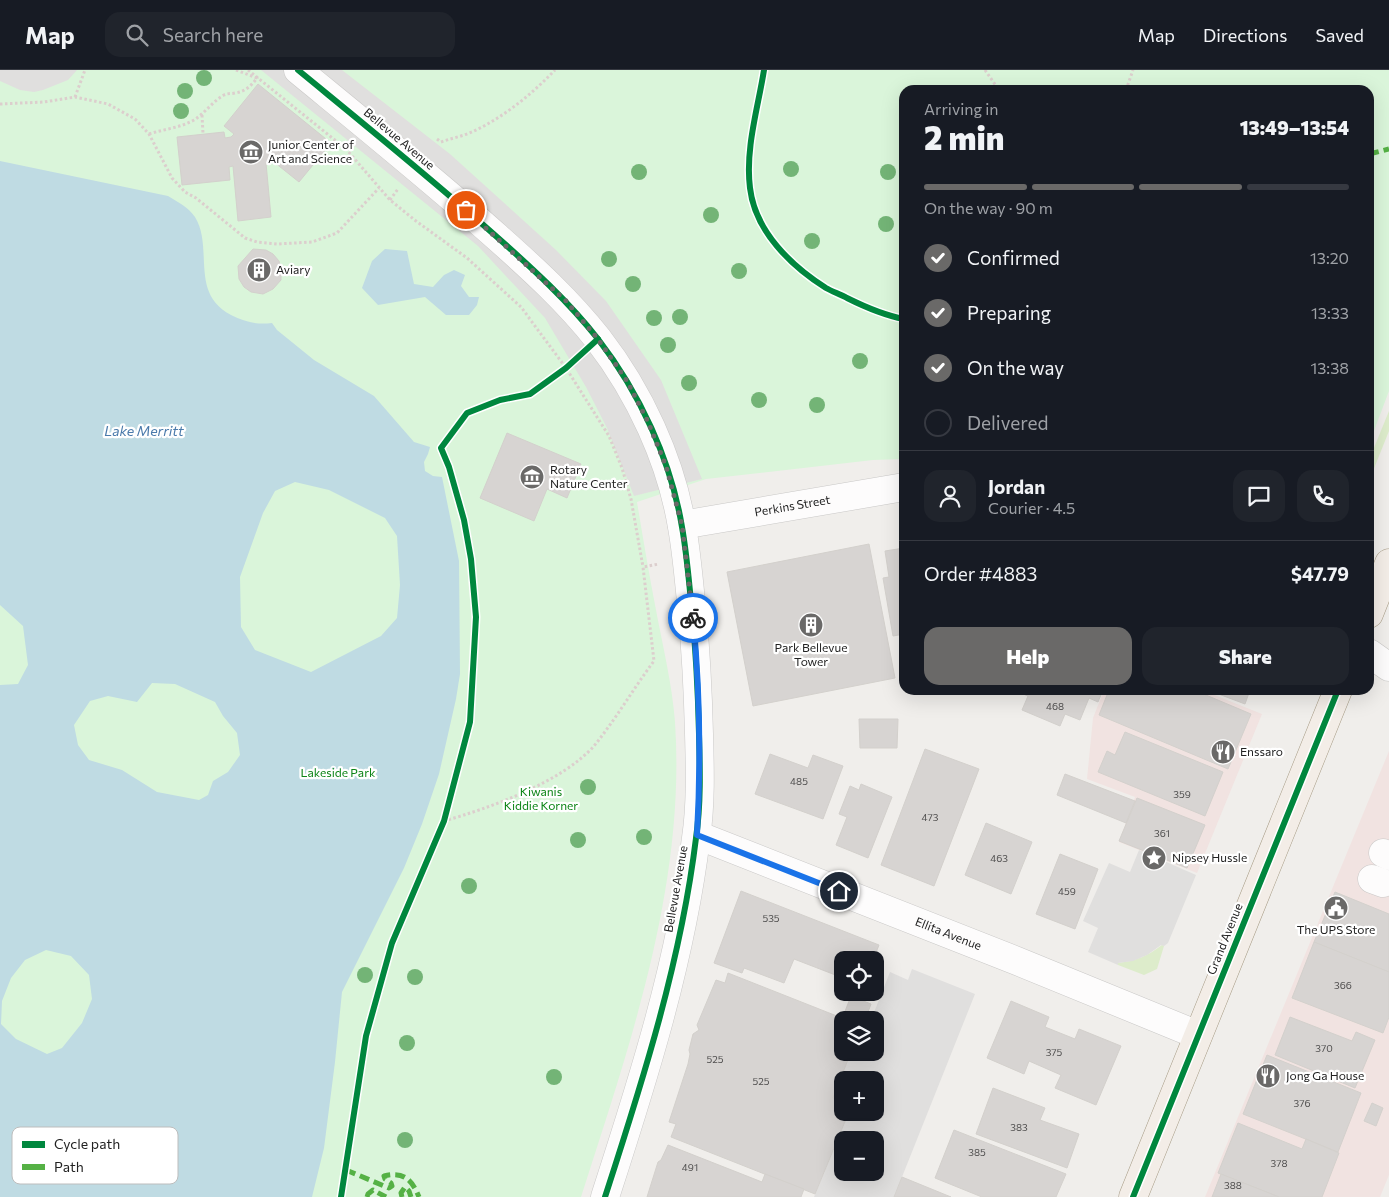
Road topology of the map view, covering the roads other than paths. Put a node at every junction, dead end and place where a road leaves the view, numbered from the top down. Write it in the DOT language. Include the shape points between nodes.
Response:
graph roads {
  1 [pos="298,70"];
  2 [pos="899,488"];
  3 [pos="682,525"];
  4 [pos="1389,563"];
  5 [pos="1374,601"];
  6 [pos="1374,657"];
  7 [pos="1389,668"];
  8 [pos="1336,695"];
  9 [pos="697,835"];
  10 [pos="1198,1035"];
  11 [pos="604,1197"];
  12 [pos="1133,1197"];
  1 -- 3 [label="street, Bellevue Avenue" via="492,233 566,301 627,381 666,466"];
  2 -- 3 [label="street, Perkins Street"];
  3 -- 9 [label="street, Bellevue Avenue" via="698,677 700,778"];
  4 -- 5 [label="main road"];
  6 -- 7 [label="street"];
  8 -- 10 [label="main road, Grand Avenue"];
  9 -- 10 [label="street, Ellita Avenue"];
  9 -- 11 [label="street, Bellevue Avenue" via="674,963"];
  10 -- 12 [label="main road, Grand Avenue"];
}
